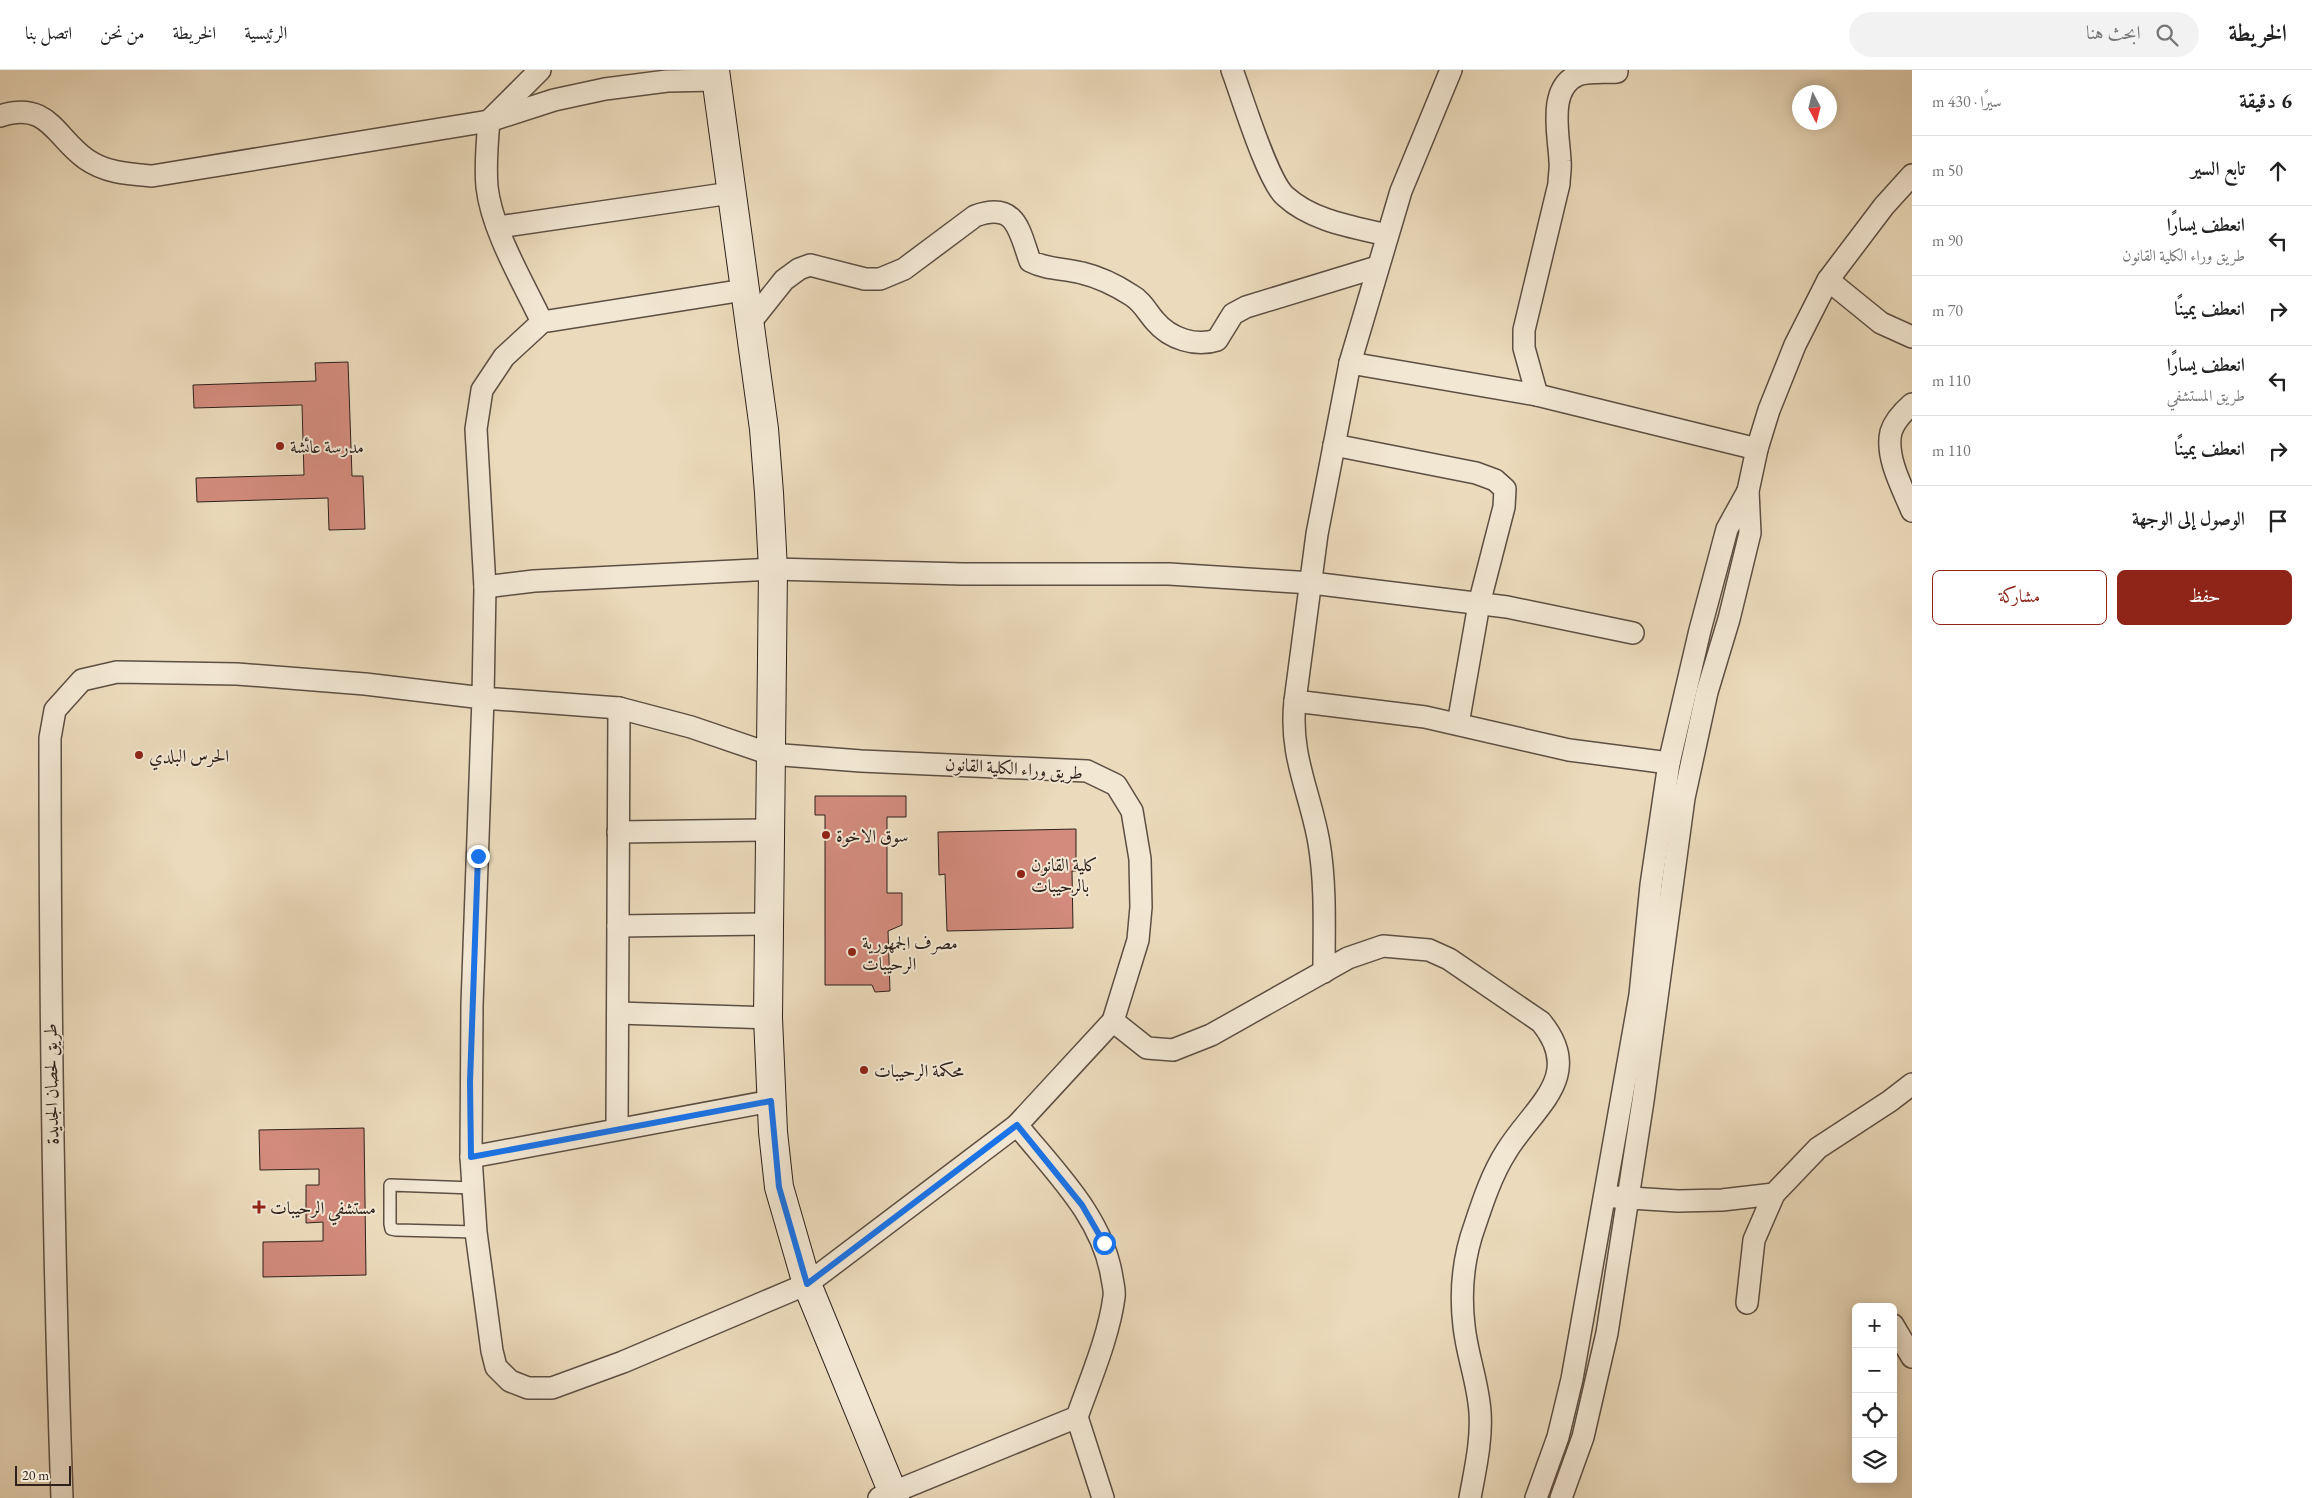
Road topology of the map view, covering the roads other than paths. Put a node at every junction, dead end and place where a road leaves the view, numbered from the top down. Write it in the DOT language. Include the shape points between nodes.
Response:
graph roads {
  1 [pos="540,70"];
  2 [pos="1232,70"];
  3 [pos="1451,70"];
  4 [pos="1617,72"];
  5 [pos="716,75"];
  6 [pos="0,116"];
  7 [pos="489,121"];
  8 [pos="1912,175"];
  9 [pos="731,194"];
  10 [pos="498,227"];
  11 [pos="1387,235"];
  12 [pos="1377,267"];
  13 [pos="1828,280"];
  14 [pos="744,290"];
  15 [pos="542,322"];
  16 [pos="749,324"];
  17 [pos="1912,337"];
  18 [pos="1350,363"];
  19 [pos="1537,395"];
  20 [pos="1912,404"];
  21 [pos="1334,445"];
  22 [pos="1757,449"];
  23 [pos="1748,491"];
  24 [pos="1912,511"];
  25 [pos="773,569"];
  26 [pos="1312,583"];
  27 [pos="485,587"];
  28 [pos="1479,604"];
  29 [pos="1633,633"];
  30 [pos="82,680"];
  31 [pos="484,698"];
  32 [pos="1295,702"];
  33 [pos="619,708"];
  34 [pos="1458,724"];
  35 [pos="770,754"];
  36 [pos="1669,763"];
  37 [pos="769,830"];
  38 [pos="618,832"];
  39 [pos="769,924"];
  40 [pos="618,926"];
  41 [pos="1324,972"];
  42 [pos="1649,996"];
  43 [pos="618,1012"];
  44 [pos="768,1018"];
  45 [pos="1113,1021"];
  46 [pos="1912,1084"];
  47 [pos="771,1101"];
  48 [pos="1017,1125"];
  49 [pos="617,1129"];
  50 [pos="471,1157"];
  51 [pos="474,1188"];
  52 [pos="1774,1194"];
  53 [pos="1604,1196"];
  54 [pos="1628,1199"];
  55 [pos="476,1232"];
  56 [pos="807,1284"];
  57 [pos="1747,1303"];
  58 [pos="1897,1332"];
  59 [pos="1912,1357"];
  60 [pos="1077,1417"];
  61 [pos="889,1496"];
  62 [pos="62,1498"];
  63 [pos="1103,1498"];
  64 [pos="1470,1498"];
  65 [pos="1536,1498"];
  66 [pos="1561,1498"];
  1 -- 7 [label="street"];
  2 -- 11 [label="street" via="1270,171 1284,196 1307,211 1336,223"];
  3 -- 11 [label="street" via="1401,191"];
  4 -- 19 [label="street" via="1579,75 1566,82 1561,91 1559,184 1524,330 1524,348"];
  5 -- 7 [label="street" via="605,89 554,100"];
  5 -- 9 [label="main road"];
  6 -- 7 [label="street" via="17,110 47,119 85,159 116,174 152,176"];
  7 -- 10 [label="street" via="487,189"];
  8 -- 13 [label="street"];
  9 -- 10 [label="street"];
  9 -- 14 [label="main road"];
  10 -- 15 [label="street"];
  11 -- 12 [label="street"];
  12 -- 16 [label="street" via="1246,307 1233,314 1217,340 1204,345 1169,332 1134,296 1112,284 1082,273 1044,268 1030,261 1015,220 1001,212 989,211 975,216 904,269 880,279 865,279 810,265 799,269 784,280"];
  12 -- 18 [label="street"];
  13 -- 17 [label="street" via="1881,323"];
  13 -- 22 [label="street" via="1795,345"];
  14 -- 15 [label="street"];
  14 -- 16 [label="main road"];
  15 -- 27 [label="street, طريق وراء الكلية القانون" via="504,356 482,390 476,429"];
  16 -- 25 [label="main road" via="764,429"];
  18 -- 19 [label="street"];
  18 -- 21 [label="street"];
  19 -- 22 [label="street"];
  20 -- 24 [label="street" via="1903,412 1892,432 1892,456"];
  21 -- 26 [label="street" via="1317,534"];
  21 -- 28 [label="street" via="1476,473 1496,480 1505,489 1504,507"];
  22 -- 23 [label="street"];
  23 -- 36 [label="street" via="1727,529"];
  23 -- 42 [label="street" via="1750,533 1707,692 1689,773"];
  25 -- 26 [label="street" via="963,574 1169,574"];
  25 -- 27 [label="street" via="534,581"];
  25 -- 35 [label="main road"];
  26 -- 28 [label="street"];
  26 -- 32 [label="street"];
  27 -- 31 [label="street, طريق وراء الكلية القانون"];
  28 -- 29 [label="street"];
  28 -- 34 [label="street"];
  30 -- 31 [label="street, طريق وراء الكلية القانون" via="117,672 237,674"];
  30 -- 62 [label="street, طريق لحصان الجديدة" via="54,710 50,738 54,1278"];
  31 -- 33 [label="street, طريق وراء الكلية القانون"];
  31 -- 50 [label="street, طريق وراء الكلية القانون" via="472,1005"];
  32 -- 34 [label="street" via="1425,717"];
  32 -- 41 [label="street" via="1292,726 1295,752 1319,844"];
  33 -- 35 [label="street, طريق وراء الكلية القانون"];
  33 -- 38 [label="street"];
  34 -- 36 [label="street" via="1569,750"];
  35 -- 37 [label="main road"];
  35 -- 45 [label="street, طريق وراء الكلية القانون" via="1087,771 1116,785 1132,811 1140,859 1141,908 1138,940"];
  36 -- 42 [label="street" via="1651,885"];
  37 -- 38 [label="street"];
  37 -- 39 [label="main road"];
  38 -- 40 [label="street"];
  39 -- 40 [label="street"];
  39 -- 44 [label="main road"];
  40 -- 43 [label="street"];
  41 -- 45 [label="street" via="1211,1035 1173,1050 1147,1048"];
  41 -- 64 [label="street" via="1356,954 1382,946 1429,950 1470,972 1541,1022 1553,1036 1560,1058 1556,1082 1506,1152 1488,1188 1474,1228 1461,1283 1464,1327 1476,1376 1480,1414 1479,1448"];
  42 -- 53 [label="street"];
  42 -- 54 [label="street"];
  43 -- 44 [label="street"];
  43 -- 49 [label="street"];
  44 -- 47 [label="main road"];
  45 -- 48 [label="street, طريق وراء الكلية القانون"];
  46 -- 52 [label="street" via="1818,1148"];
  47 -- 49 [label="street"];
  47 -- 56 [label="main road" via="779,1187"];
  48 -- 56 [label="street, طريق وراء الكلية القانون"];
  48 -- 60 [label="street" via="1082,1205 1104,1243 1110,1266 1114,1296"];
  49 -- 50 [label="street"];
  50 -- 51 [label="street, طريق وراء الكلية القانون"];
  51 -- 55 [label="street, طريق وراء الكلية القانون"];
  51 -- 55 [label="lane" via="390,1185 390,1224 391,1229 396,1230"];
  52 -- 54 [label="street" via="1678,1202"];
  52 -- 57 [label="street" via="1754,1240"];
  53 -- 54 [label="street"];
  53 -- 65 [label="street" via="1572,1379 1558,1437"];
  54 -- 66 [label="street" via="1595,1388 1583,1437"];
  55 -- 56 [label="street, طريق وراء الكلية القانون" via="483,1300 496,1367 510,1381 528,1388 552,1388 614,1365"];
  56 -- 61 [label="main road"];
  58 -- 59 [label="street"];
  60 -- 61 [label="street"];
  60 -- 63 [label="street"];
}
